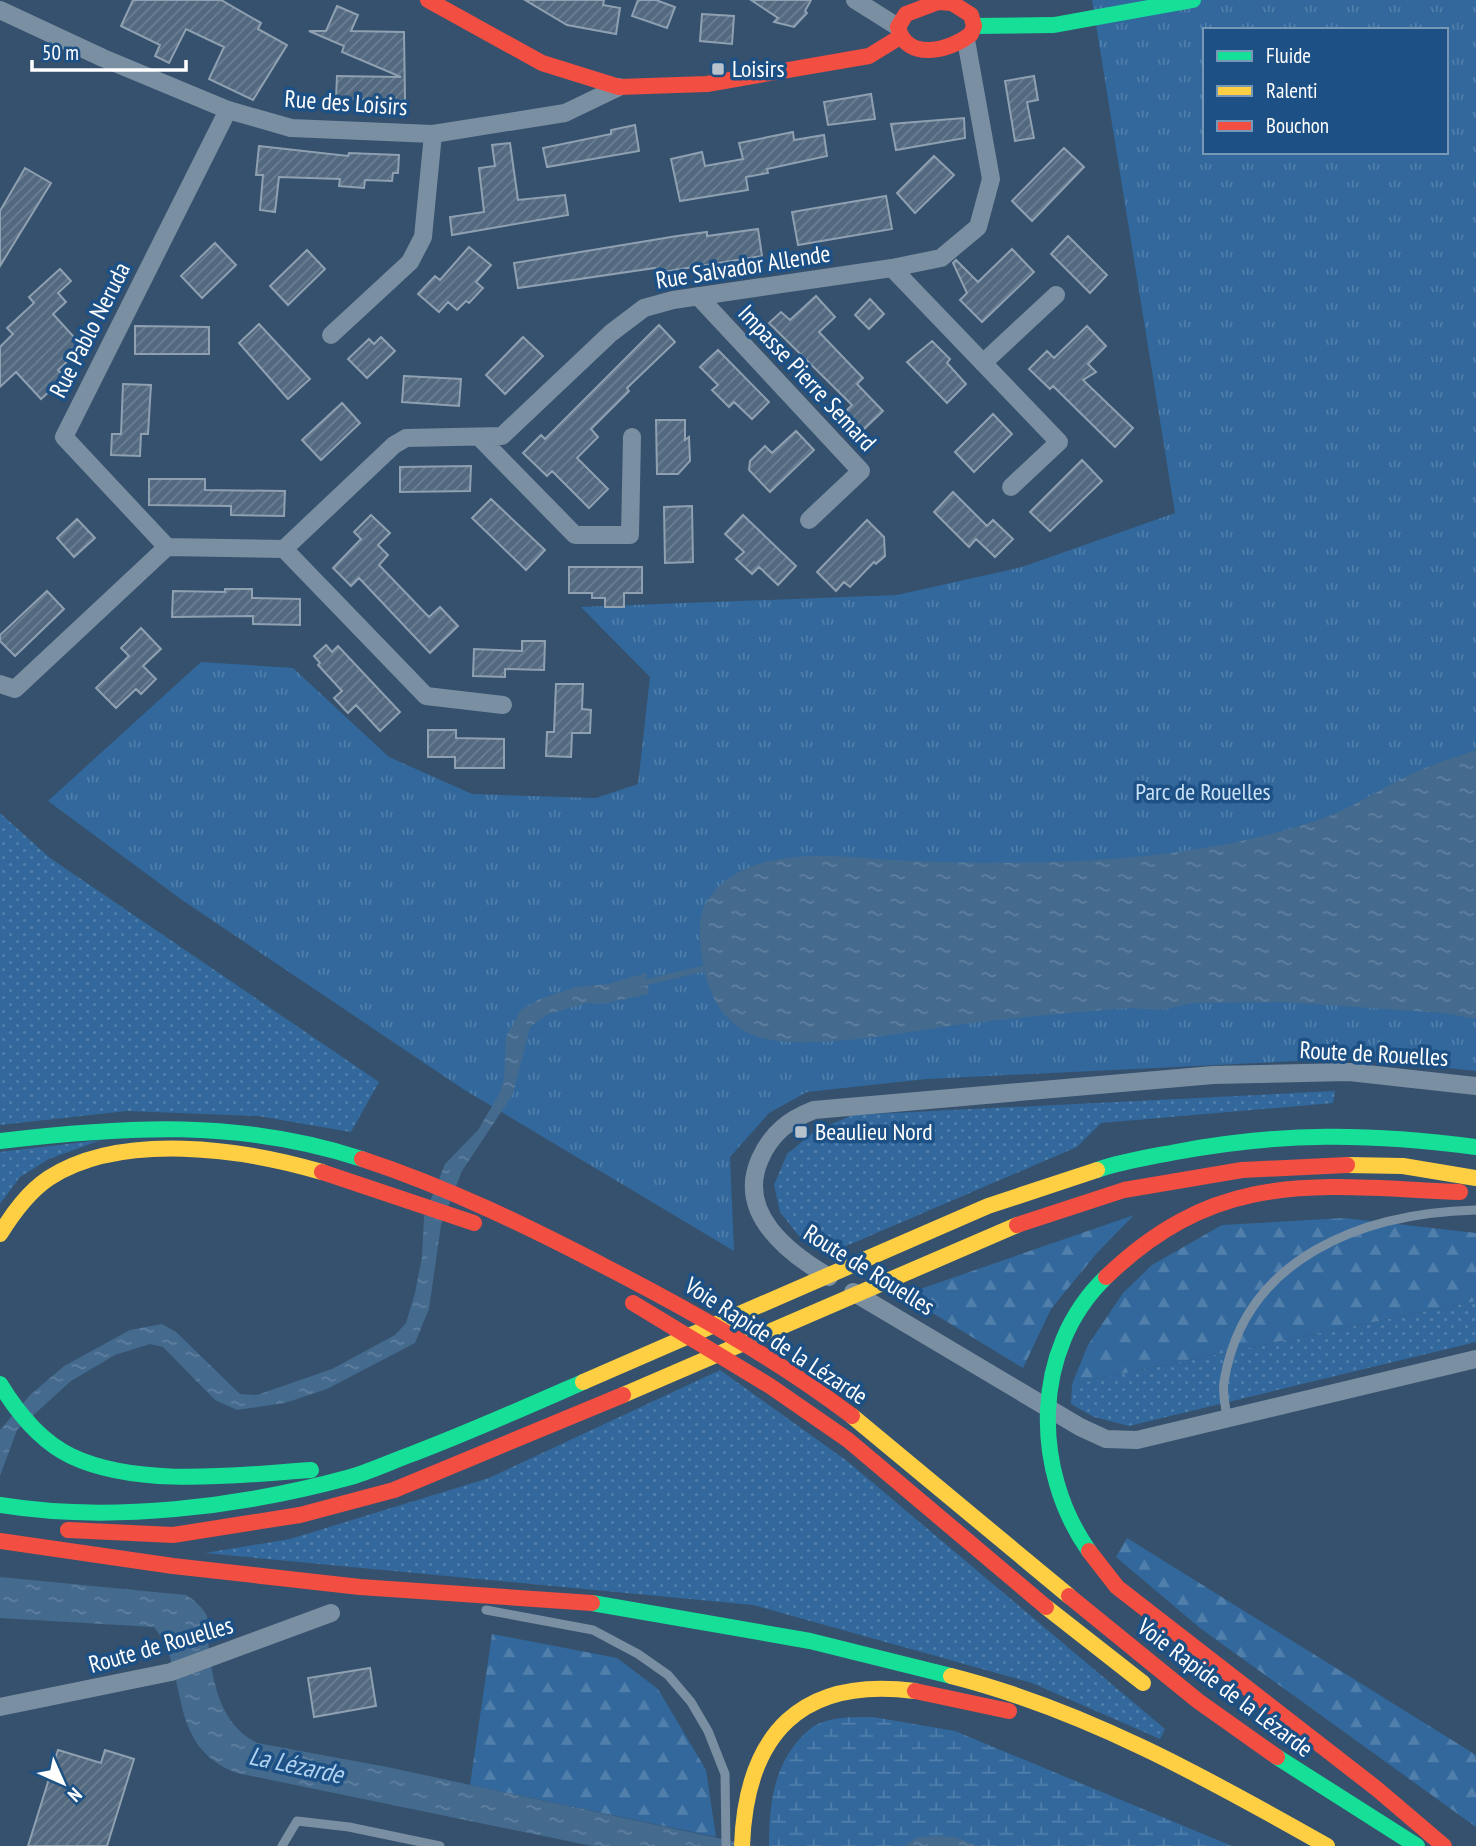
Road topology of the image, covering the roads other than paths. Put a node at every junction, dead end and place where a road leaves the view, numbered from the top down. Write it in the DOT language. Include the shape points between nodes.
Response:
graph roads {
  1 [pos="428,0"];
  2 [pos="855,0"];
  3 [pos="1192,0"];
  4 [pos="0,10"];
  5 [pos="899,32"];
  6 [pos="970,33"];
  7 [pos="619,87"];
  8 [pos="228,110"];
  9 [pos="433,134"];
  10 [pos="892,268"];
  11 [pos="1056,295"];
  12 [pos="698,296"];
  13 [pos="331,335"];
  14 [pos="983,363"];
  15 [pos="478,437"];
  16 [pos="632,437"];
  17 [pos="1011,487"];
  18 [pos="809,520"];
  19 [pos="167,547"];
  20 [pos="284,549"];
  21 [pos="0,684"];
  22 [pos="503,705"];
  23 [pos="1476,1086"];
  24 [pos="0,1141"];
  25 [pos="1476,1147"];
  26 [pos="1476,1178"];
  27 [pos="1476,1192"];
  28 [pos="1476,1210"];
  29 [pos="488,1230"];
  30 [pos="0,1234"];
  31 [pos="613,1293"];
  32 [pos="1476,1359"];
  33 [pos="0,1384"];
  34 [pos="1227,1419"];
  35 [pos="469,1432"];
  36 [pos="0,1504"];
  37 [pos="54,1529"];
  38 [pos="0,1541"];
  39 [pos="360,1587"];
  40 [pos="456,1605"];
  41 [pos="470,1607"];
  42 [pos="331,1613"];
  43 [pos="1157,1694"];
  44 [pos="0,1707"];
  45 [pos="1251,1803"];
  46 [pos="733,1827"];
  47 [pos="282,1846"];
  48 [pos="440,1846"];
  49 [pos="726,1846"];
  50 [pos="742,1846"];
  51 [pos="1327,1846"];
  52 [pos="1417,1846"];
  53 [pos="1444,1846"];
  1 -- 7 [label="main road" via="542,63"];
  2 -- 5 [label="street"];
  3 -- 6 [label="main road" via="1054,25"];
  4 -- 8 [label="street, Rue des Loisirs"];
  5 -- 6 [label="main road" via="918,49 930,51 948,49"];
  5 -- 6 [label="main road" via="906,13 938,2 971,15"];
  5 -- 7 [label="main road" via="869,56 707,84"];
  6 -- 10 [label="street, Rue Salvador Allende" via="991,178 978,227 941,257"];
  7 -- 9 [label="street, Rue des Loisirs" via="565,113"];
  8 -- 9 [label="street, Rue des Loisirs" via="291,128"];
  8 -- 19 [label="street, Rue Pablo Neruda" via="64,437"];
  9 -- 13 [label="street" via="423,237 410,262"];
  10 -- 12 [label="street, Rue Salvador Allende"];
  10 -- 14 [label="street"];
  11 -- 14 [label="street"];
  12 -- 15 [label="street, Rue Salvador Allende" via="644,308 611,333 502,436"];
  12 -- 18 [label="street, Impasse Pierre Semard" via="861,471"];
  14 -- 17 [label="street" via="1059,442"];
  15 -- 16 [label="street" via="575,535 630,535"];
  15 -- 20 [label="street, Rue Salvador Allende" via="406,438"];
  19 -- 20 [label="street"];
  19 -- 21 [label="street" via="15,689"];
  20 -- 22 [label="street" via="426,696"];
  23 -- 34 [label="street, Route de Rouelles" via="1349,1072 1213,1075 836,1106 792,1119 765,1147 752,1182 755,1199 776,1237 796,1258 1080,1427 1106,1439 1137,1440"];
  24 -- 52 [label="main road, Voie Rapide de la Lézarde" via="158,1127 221,1129 296,1141 405,1173 540,1233 655,1291 786,1369 875,1433 1196,1700 1323,1789"];
  25 -- 35 [label="main road" via="1410,1138 1296,1135 1114,1164 988,1206"];
  26 -- 37 [label="main road" via="1403,1166 1317,1165 1242,1170 1124,1190 999,1231 394,1490 300,1515 173,1535"];
  27 -- 53 [label="main road" via="1286,1187 1219,1202 1159,1229 1087,1296 1064,1335 1045,1407 1054,1482 1094,1560 1125,1594"];
  28 -- 34 [label="lane" via="1387,1219 1345,1236 1277,1277 1253,1302 1238,1331 1223,1384"];
  29 -- 30 [label="main road" via="328,1172 225,1151 130,1150 60,1171 17,1206"];
  31 -- 43 [label="main road, Voie Rapide de la Lézarde" via="770,1386 848,1440 1072,1629"];
  32 -- 34 [label="street, Route de Rouelles"];
  33 -- 35 [label="main road" via="37,1432 72,1456 121,1469 192,1476 311,1470"];
  35 -- 36 [label="main road" via="348,1478 255,1497 159,1511 36,1511"];
  38 -- 39 [label="main road"];
  39 -- 40 [label="lane"];
  39 -- 45 [label="main road" via="595,1603 810,1641 931,1669 1005,1690 1100,1727"];
  41 -- 46 [label="lane" via="593,1630 668,1675 708,1731 725,1774"];
  42 -- 44 [label="street, Route de Rouelles" via="171,1672"];
  45 -- 46 [label="main road" via="1020,1714 918,1694 856,1688 835,1692 790,1717 775,1734"];
  45 -- 51 [label="main road"];
  46 -- 49 [label="lane"];
  46 -- 50 [label="main road"];
  47 -- 48 [label="lane" via="297,1821"];
}
